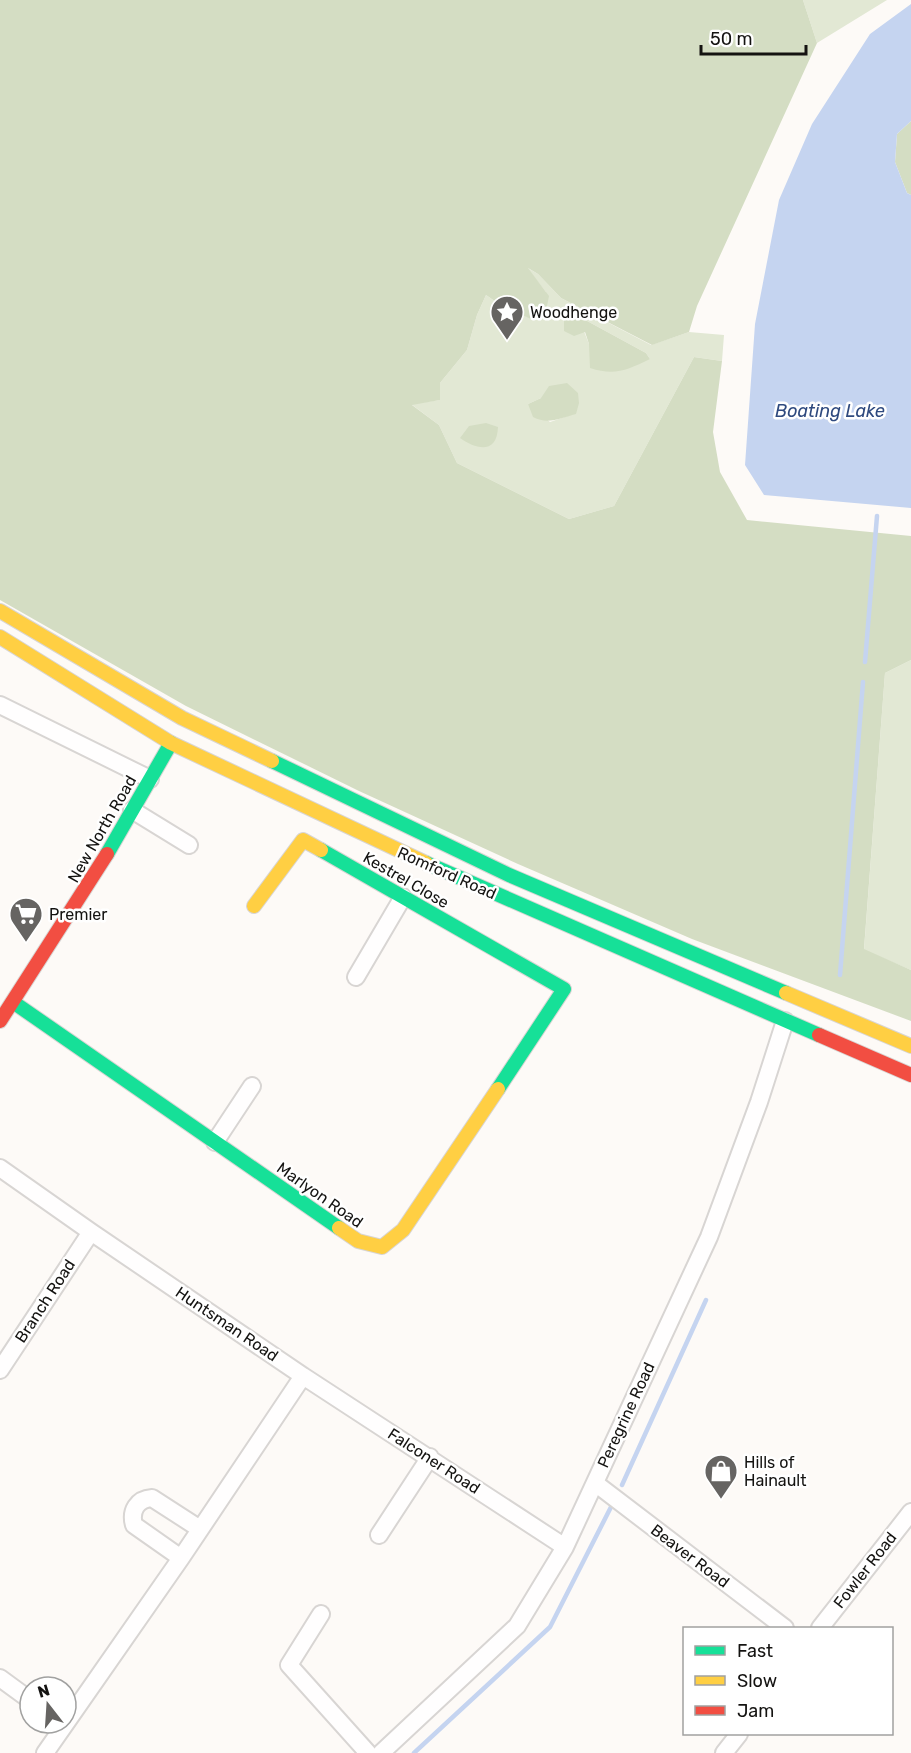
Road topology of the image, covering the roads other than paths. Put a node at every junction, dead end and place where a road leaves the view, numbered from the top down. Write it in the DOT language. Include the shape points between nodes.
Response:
graph roads {
  1 [pos="0,610"];
  2 [pos="0,637"];
  3 [pos="0,705"];
  4 [pos="182,718"];
  5 [pos="171,742"];
  6 [pos="150,779"];
  7 [pos="132,810"];
  8 [pos="189,845"];
  9 [pos="403,897"];
  10 [pos="254,906"];
  11 [pos="356,977"];
  12 [pos="564,989"];
  13 [pos="8,1001"];
  14 [pos="785,1021"];
  15 [pos="0,1022"];
  16 [pos="911,1046"];
  17 [pos="911,1075"];
  18 [pos="252,1086"];
  19 [pos="215,1142"];
  20 [pos="0,1168"];
  21 [pos="91,1232"];
  22 [pos="0,1370"];
  23 [pos="303,1376"];
  24 [pos="430,1457"];
  25 [pos="595,1483"];
  26 [pos="911,1512"];
  27 [pos="200,1529"];
  28 [pos="379,1535"];
  29 [pos="565,1547"];
  30 [pos="181,1558"];
  31 [pos="321,1614"];
  32 [pos="782,1627"];
  33 [pos="822,1627"];
  34 [pos="0,1677"];
  35 [pos="18,1691"];
  36 [pos="78,1704"];
  37 [pos="57,1735"];
  38 [pos="738,1735"];
  39 [pos="45,1753"];
  40 [pos="368,1753"];
  41 [pos="381,1753"];
  42 [pos="724,1753"];
  1 -- 4 [label="main road, Romford Road"];
  2 -- 5 [label="main road, Romford Road"];
  3 -- 6 [label="street"];
  4 -- 5 [label="main road, New North Road"];
  4 -- 16 [label="main road, Romford Road" via="509,875"];
  5 -- 6 [label="main road, New North Road"];
  5 -- 14 [label="main road, Romford Road" via="397,850"];
  6 -- 7 [label="main road, New North Road"];
  7 -- 8 [label="street"];
  7 -- 13 [label="main road, New North Road" via="97,871"];
  9 -- 10 [label="main road, Kestrel Close" via="303,840"];
  9 -- 11 [label="street"];
  9 -- 12 [label="main road, Kestrel Close"];
  12 -- 19 [label="main road, Marlyon Road" via="403,1230 382,1247 358,1241"];
  13 -- 15 [label="main road, New North Road"];
  13 -- 19 [label="main road, Marlyon Road"];
  14 -- 17 [label="main road, Romford Road"];
  14 -- 25 [label="street, Peregrine Road" via="709,1237"];
  18 -- 19 [label="street"];
  20 -- 21 [label="street, Huntsman Road"];
  21 -- 22 [label="street, Branch Road"];
  21 -- 23 [label="street, Huntsman Road"];
  23 -- 24 [label="street, Falconer Road"];
  23 -- 27 [label="street"];
  24 -- 28 [label="street"];
  24 -- 29 [label="street, Falconer Road"];
  25 -- 29 [label="street, Peregrine Road"];
  25 -- 32 [label="street, Beaver Road"];
  26 -- 33 [label="street, Fowler Road"];
  27 -- 30 [label="street"];
  27 -- 30 [label="street" via="152,1498 135,1508 134,1525"];
  29 -- 41 [label="street, Peregrine Road" via="517,1626"];
  30 -- 36 [label="street"];
  31 -- 40 [label="street" via="289,1665"];
  34 -- 35 [label="street"];
  37 -- 39 [label="street"];
  38 -- 42 [label="street"];
}
